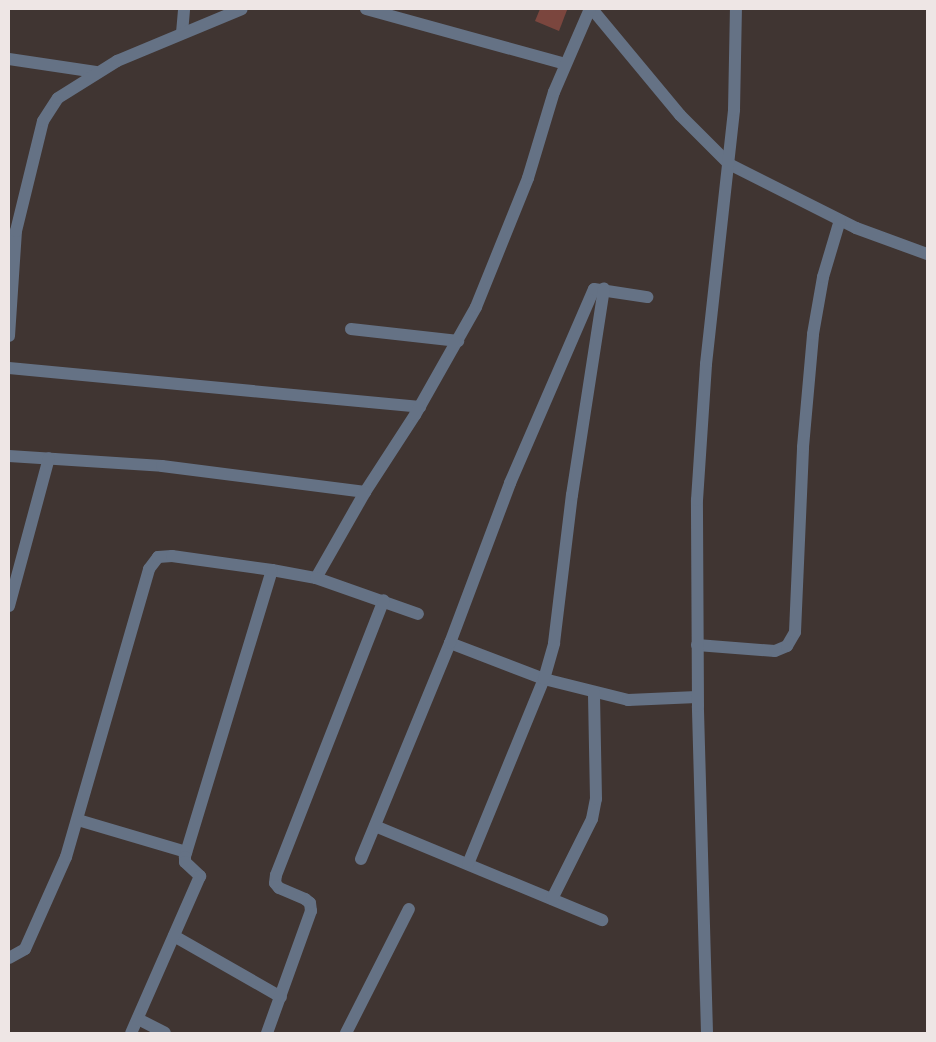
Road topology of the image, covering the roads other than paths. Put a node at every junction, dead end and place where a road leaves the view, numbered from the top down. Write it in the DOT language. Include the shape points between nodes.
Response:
graph roads {
  1 [pos="184,9"];
  2 [pos="242,9"];
  3 [pos="366,9"];
  4 [pos="591,9"];
  5 [pos="736,9"];
  6 [pos="390,12"];
  7 [pos="182,33"];
  8 [pos="9,59"];
  9 [pos="566,64"];
  10 [pos="96,72"];
  11 [pos="729,164"];
  12 [pos="840,220"];
  13 [pos="927,254"];
  14 [pos="604,288"];
  15 [pos="647,297"];
  16 [pos="351,329"];
  17 [pos="9,336"];
  18 [pos="458,341"];
  19 [pos="9,368"];
  20 [pos="420,407"];
  21 [pos="9,456"];
  22 [pos="49,458"];
  23 [pos="364,492"];
  24 [pos="272,570"];
  25 [pos="316,578"];
  26 [pos="384,600"];
  27 [pos="9,606"];
  28 [pos="418,614"];
  29 [pos="450,643"];
  30 [pos="698,645"];
  31 [pos="544,679"];
  32 [pos="594,692"];
  33 [pos="698,697"];
  34 [pos="78,820"];
  35 [pos="375,826"];
  36 [pos="186,852"];
  37 [pos="361,859"];
  38 [pos="468,864"];
  39 [pos="552,899"];
  40 [pos="409,909"];
  41 [pos="602,920"];
  42 [pos="174,936"];
  43 [pos="9,958"];
  44 [pos="281,997"];
  45 [pos="138,1019"];
  46 [pos="131,1033"];
  47 [pos="165,1033"];
  48 [pos="267,1033"];
  49 [pos="346,1033"];
  50 [pos="708,1033"];
  1 -- 7 [label="street"];
  2 -- 7 [label="street"];
  3 -- 6 [label="street"];
  4 -- 9 [label="street"];
  4 -- 11 [label="street" via="680,115"];
  5 -- 11 [label="street" via="737,59"];
  6 -- 9 [label="street"];
  7 -- 10 [label="street"];
  8 -- 10 [label="street"];
  9 -- 18 [label="street" via="528,178 476,307"];
  10 -- 17 [label="street" via="58,98 43,120 16,231"];
  11 -- 12 [label="street"];
  11 -- 30 [label="street" via="706,364 697,500"];
  12 -- 13 [label="street"];
  12 -- 30 [label="street" via="823,277 813,334 803,447 795,632 787,646 775,652"];
  14 -- 15 [label="street"];
  14 -- 29 [label="street" via="594,289 510,483"];
  14 -- 31 [label="street" via="572,495 554,643"];
  16 -- 18 [label="street"];
  18 -- 20 [label="street"];
  19 -- 20 [label="street"];
  20 -- 23 [label="street"];
  21 -- 22 [label="street"];
  22 -- 23 [label="street" via="162,466"];
  22 -- 27 [label="street"];
  23 -- 25 [label="street"];
  24 -- 25 [label="street"];
  24 -- 34 [label="street" via="172,556 158,557 153,563"];
  24 -- 36 [label="street"];
  25 -- 26 [label="street"];
  26 -- 28 [label="street"];
  26 -- 44 [label="street" via="276,875 275,882 279,888 305,899 310,903 311,911"];
  29 -- 31 [label="street"];
  29 -- 35 [label="street"];
  30 -- 33 [label="street"];
  31 -- 32 [label="street"];
  31 -- 38 [label="street"];
  32 -- 33 [label="street" via="628,700"];
  32 -- 39 [label="street" via="596,798 592,819"];
  33 -- 50 [label="street"];
  34 -- 36 [label="street"];
  34 -- 43 [label="street" via="66,857 25,949"];
  35 -- 37 [label="street"];
  35 -- 38 [label="street"];
  36 -- 42 [label="street" via="185,862 200,876"];
  38 -- 39 [label="street"];
  39 -- 41 [label="street"];
  40 -- 49 [label="street"];
  42 -- 44 [label="street"];
  42 -- 45 [label="street"];
  44 -- 48 [label="street"];
  45 -- 46 [label="street"];
  45 -- 47 [label="street"];
}
